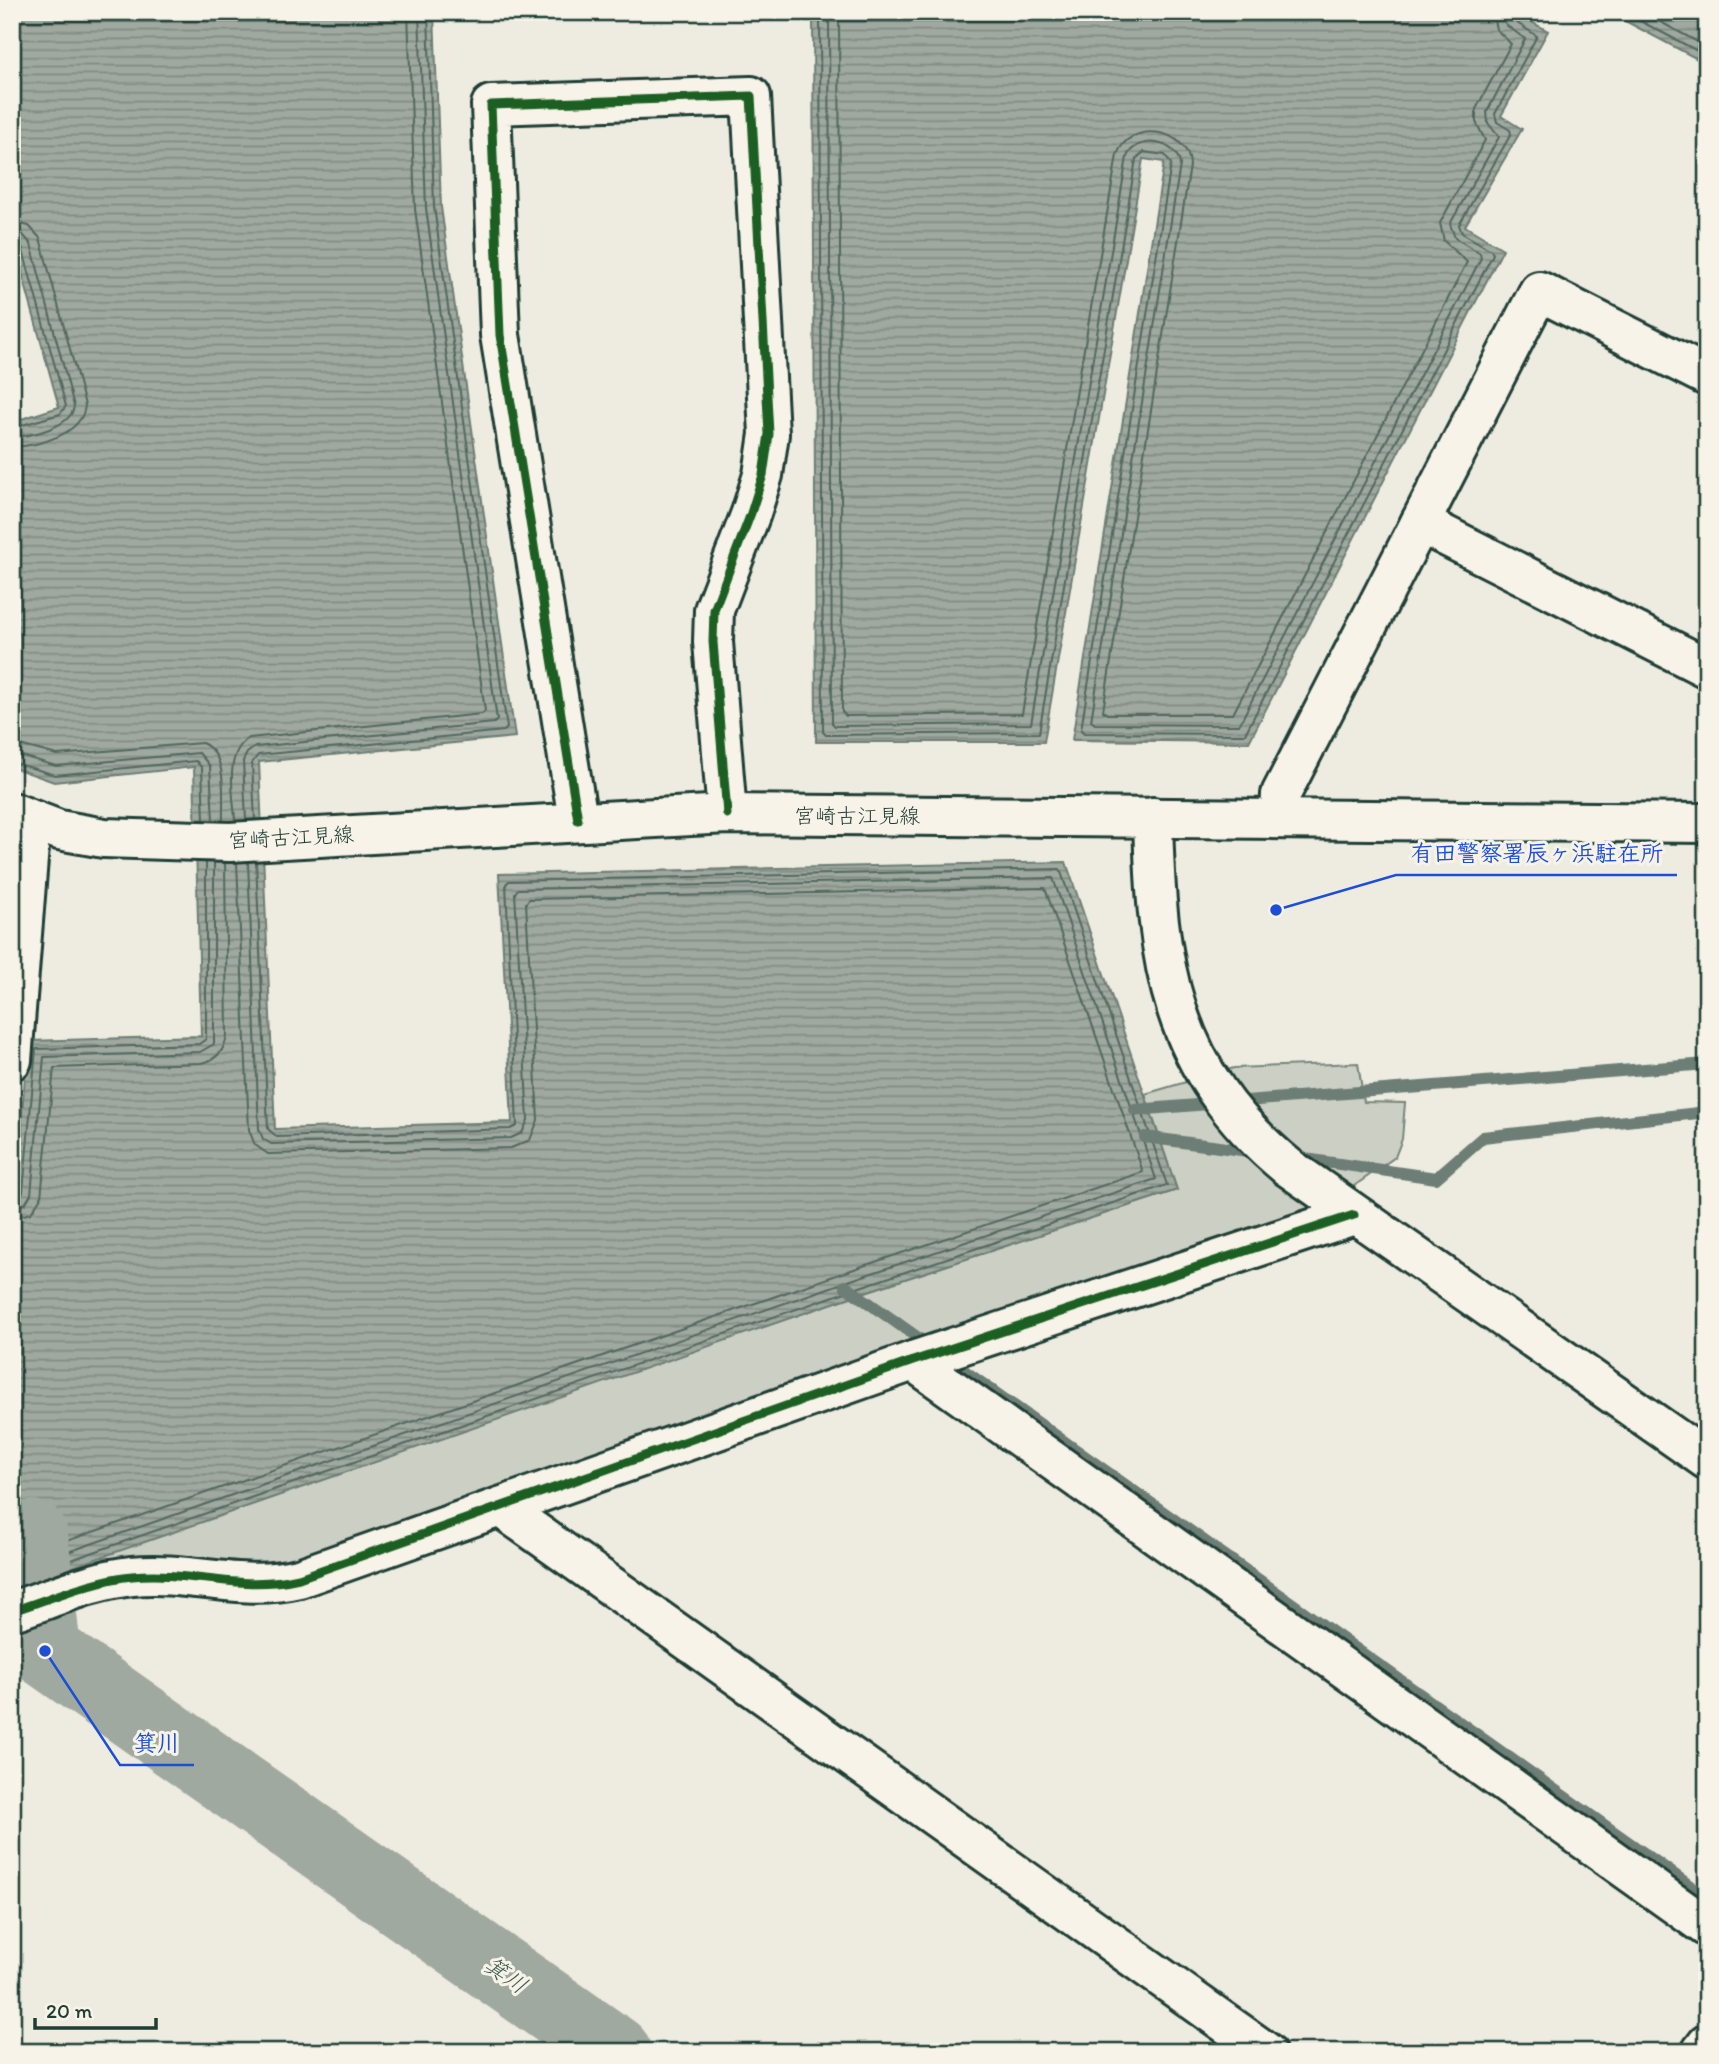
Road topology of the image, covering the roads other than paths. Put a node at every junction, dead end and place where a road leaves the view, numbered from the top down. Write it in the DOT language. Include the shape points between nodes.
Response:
graph roads {
  1 [pos="1703,365"];
  2 [pos="1420,523"];
  3 [pos="1707,668"];
  4 [pos="727,814"];
  5 [pos="22,817"];
  6 [pos="1153,817"];
  7 [pos="1280,817"];
  8 [pos="578,820"];
  9 [pos="1707,823"];
  10 [pos="12,1060"];
  11 [pos="1354,1215"];
  12 [pos="913,1361"];
  13 [pos="1707,1460"];
  14 [pos="500,1507"];
  15 [pos="12,1611"];
  16 [pos="1707,1927"];
  17 [pos="1707,2044"];
  18 [pos="1266,2052"];
  19 [pos="1701,2052"];
  1 -- 2 [label="street" via="1539,291"];
  2 -- 3 [label="street"];
  2 -- 7 [label="street" via="1282,794"];
  4 -- 6 [label="street, 宮崎古江見線"];
  4 -- 8 [label="street, 宮崎古江見線"];
  4 -- 8 [label="street" via="714,611 763,475 769,434 751,96 491,105 500,335"];
  5 -- 8 [label="street, 宮崎古江見線" via="104,838 230,842"];
  5 -- 10 [label="street"];
  6 -- 7 [label="street, 宮崎古江見線"];
  6 -- 11 [label="street" via="1163,953 1187,1041 1217,1094 1247,1131 1287,1167"];
  7 -- 9 [label="street, 宮崎古江見線"];
  11 -- 12 [label="street"];
  11 -- 13 [label="street"];
  12 -- 14 [label="street"];
  12 -- 16 [label="street"];
  14 -- 15 [label="street" via="273,1584 132,1576"];
  14 -- 18 [label="street"];
  17 -- 19 [label="street"];
}
